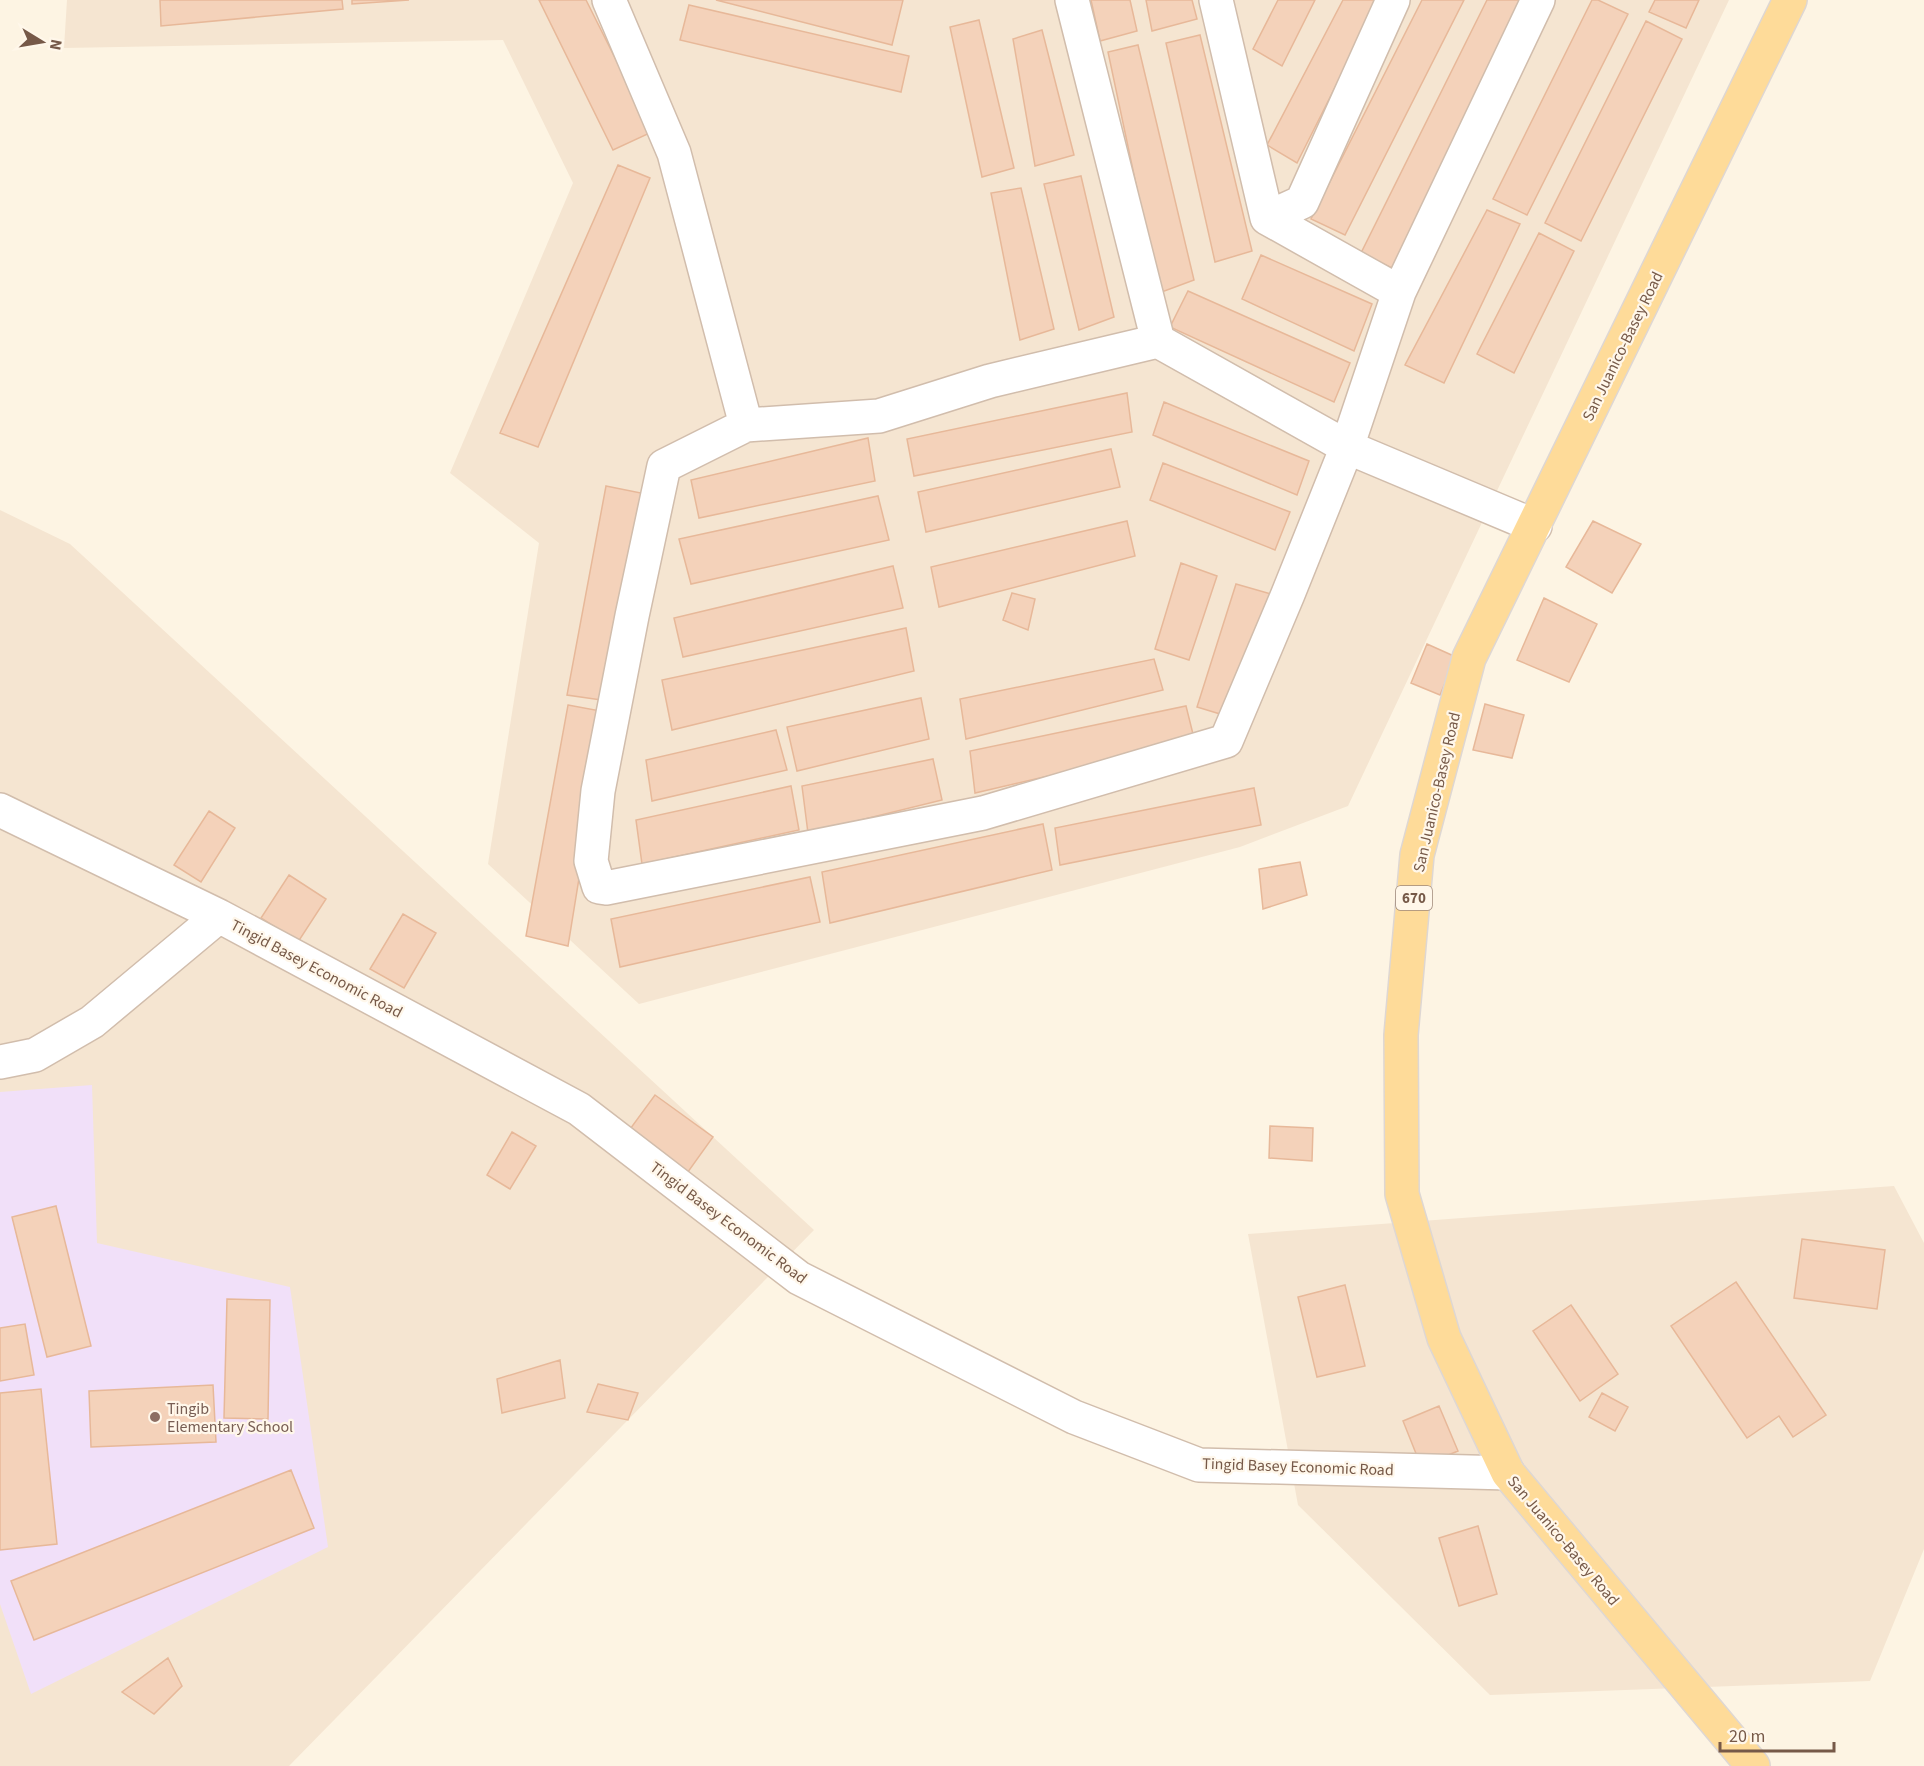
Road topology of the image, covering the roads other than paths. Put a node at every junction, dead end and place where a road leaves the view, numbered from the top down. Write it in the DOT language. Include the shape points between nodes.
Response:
graph roads {
  1 [pos="609,0"];
  2 [pos="1072,0"];
  3 [pos="1216,0"];
  4 [pos="1393,0"];
  5 [pos="1538,0"];
  6 [pos="1790,0"];
  7 [pos="1267,218"];
  8 [pos="1399,292"];
  9 [pos="1158,341"];
  10 [pos="746,425"];
  11 [pos="1347,447"];
  12 [pos="1535,526"];
  13 [pos="0,810"];
  14 [pos="219,916"];
  15 [pos="0,1062"];
  16 [pos="1508,1473"];
  17 [pos="1753,1766"];
  1 -- 10 [label="street" via="675,153"];
  2 -- 9 [label="street"];
  3 -- 7 [label="street"];
  4 -- 7 [label="street" via="1302,202"];
  5 -- 8 [label="street"];
  6 -- 12 [label="main road, San Juanico-Basey Road / 670"];
  7 -- 8 [label="street"];
  8 -- 11 [label="street"];
  9 -- 10 [label="street" via="990,381 879,416"];
  9 -- 11 [label="street"];
  10 -- 11 [label="street" via="664,466 598,791 591,861 599,887 983,813 1226,741"];
  11 -- 12 [label="street"];
  12 -- 16 [label="main road, San Juanico-Basey Road / 670" via="1469,658 1417,855 1401,1035 1402,1194 1444,1338"];
  13 -- 14 [label="street, Tingid Basey Economic Road"];
  14 -- 15 [label="street" via="92,1022 35,1055"];
  14 -- 16 [label="street, Tingid Basey Economic Road" via="579,1109 798,1278 1074,1417 1199,1465"];
  16 -- 17 [label="main road, San Juanico-Basey Road / 670"];
}
